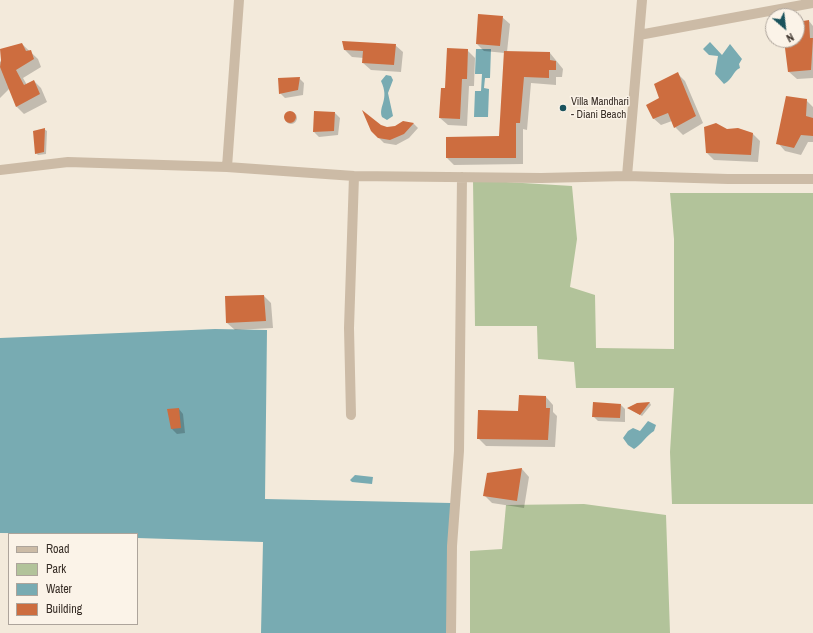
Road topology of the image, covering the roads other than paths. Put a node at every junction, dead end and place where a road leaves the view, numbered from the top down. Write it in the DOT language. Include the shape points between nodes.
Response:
graph roads {
  1 [pos="239,0"];
  2 [pos="642,0"];
  3 [pos="813,3"];
  4 [pos="639,35"];
  5 [pos="227,166"];
  6 [pos="0,170"];
  7 [pos="354,176"];
  8 [pos="627,176"];
  9 [pos="462,177"];
  10 [pos="813,178"];
  11 [pos="351,415"];
  12 [pos="451,633"];
  1 -- 5 [label="street"];
  2 -- 4 [label="street"];
  3 -- 4 [label="street"];
  4 -- 8 [label="street"];
  5 -- 6 [label="street" via="68,162"];
  5 -- 7 [label="street"];
  7 -- 9 [label="street"];
  7 -- 11 [label="street" via="349,328"];
  8 -- 9 [label="street"];
  8 -- 10 [label="street"];
  9 -- 12 [label="street" via="460,436 452,546"];
}
